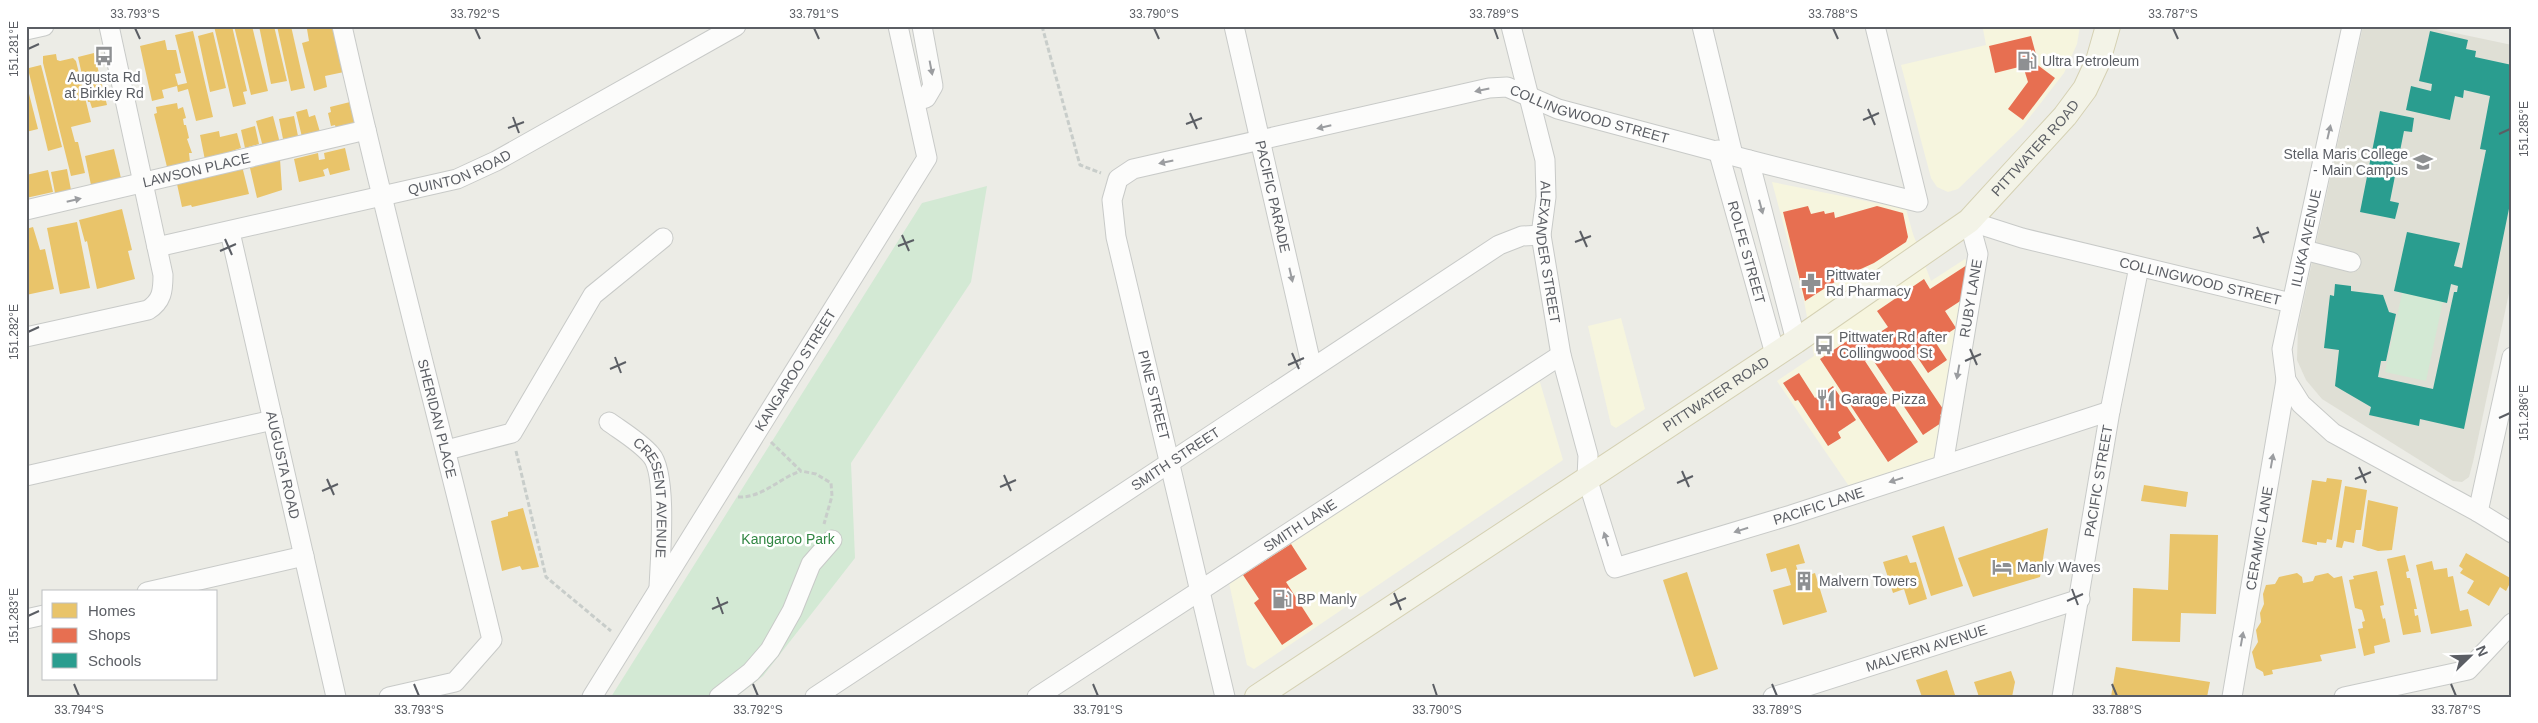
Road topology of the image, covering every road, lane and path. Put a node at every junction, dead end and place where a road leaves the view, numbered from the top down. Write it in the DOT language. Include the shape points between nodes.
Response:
graph roads {
  1 [pos="44,26"];
  2 [pos="109,26"];
  3 [pos="342,26"];
  4 [pos="736,26"];
  5 [pos="898,26"];
  6 [pos="922,26"];
  7 [pos="1042,26"];
  8 [pos="1234,26"];
  9 [pos="1511,26"];
  10 [pos="1702,26"];
  11 [pos="1875,26"];
  12 [pos="2108,26"];
  13 [pos="2352,26"];
  14 [pos="26,30"];
  15 [pos="1529,95"];
  16 [pos="916,101"];
  17 [pos="366,130"];
  18 [pos="1260,142"];
  19 [pos="1733,155"];
  20 [pos="1118,179"];
  21 [pos="143,184"];
  22 [pos="382,197"];
  23 [pos="26,210"];
  24 [pos="1969,222"];
  25 [pos="230,232"];
  26 [pos="1541,235"];
  27 [pos="663,238"];
  28 [pos="156,247"];
  29 [pos="2304,250"];
  30 [pos="2351,262"];
  31 [pos="2139,267"];
  32 [pos="2292,303"];
  33 [pos="26,337"];
  34 [pos="1796,341"];
  35 [pos="1775,354"];
  36 [pos="1561,355"];
  37 [pos="2512,357"];
  38 [pos="1312,368"];
  39 [pos="2286,380"];
  40 [pos="2110,411"];
  41 [pos="273,420"];
  42 [pos="609,422"];
  43 [pos="757,431"];
  44 [pos="512,433"];
  45 [pos="447,450"];
  46 [pos="1170,463"];
  47 [pos="1942,465"];
  48 [pos="801,471"];
  49 [pos="26,476"];
  50 [pos="1587,478"];
  51 [pos="718,491"];
  52 [pos="2478,512"];
  53 [pos="2512,533"];
  54 [pos="827,535"];
  55 [pos="304,556"];
  56 [pos="659,589"];
  57 [pos="157,590"];
  58 [pos="1201,590"];
  59 [pos="2080,600"];
  60 [pos="42,615"];
  61 [pos="26,619"];
  62 [pos="2512,624"];
  63 [pos="626,644"];
  64 [pos="336,697"];
  65 [pos="389,697"];
  66 [pos="592,697"];
  67 [pos="719,697"];
  68 [pos="815,697"];
  69 [pos="1037,697"];
  70 [pos="1225,697"];
  71 [pos="1257,697"];
  72 [pos="1773,697"];
  73 [pos="2062,697"];
  74 [pos="2232,697"];
  75 [pos="2344,697"];
  1 -- 14 [label="street"];
  2 -- 21 [label="street"];
  3 -- 17 [label="street, SHERIDAN PLACE"];
  4 -- 22 [label="street, QUINTON ROAD" via="496,161 458,179"];
  5 -- 16 [label="street, KANGAROO STREET"];
  6 -- 16 [label="street, one-way" via="934,86 926,98"];
  7 -- 20 [label="path" via="1080,166"];
  8 -- 18 [label="street, PACIFIC PARADE"];
  9 -- 15 [label="street, ALEXANDER STREET"];
  10 -- 19 [label="street, ROLFE STREET"];
  11 -- 19 [label="street, COLLINGWOOD STREET" via="1918,202"];
  12 -- 24 [label="main road, PITTWATER ROAD" via="2098,61 2085,89 2065,116"];
  29 -- 13 [label="street, ILUKA AVENUE, one-way"];
  15 -- 18 [label="street, COLLINGWOOD STREET, one-way" via="1507,86 1489,88"];
  15 -- 19 [label="street, COLLINGWOOD STREET" via="1558,109"];
  15 -- 26 [label="street, ALEXANDER STREET" via="1545,160 1546,197"];
  16 -- 43 [label="street, KANGAROO STREET" via="927,158"];
  17 -- 21 [label="street, LAWSON PLACE"];
  17 -- 22 [label="street, SHERIDAN PLACE"];
  18 -- 20 [label="street, COLLINGWOOD STREET, one-way" via="1133,170"];
  18 -- 38 [label="street, PACIFIC PARADE, one-way"];
  19 -- 34 [label="street, ROLFE STREET, one-way"];
  19 -- 35 [label="street, ROLFE STREET"];
  20 -- 46 [label="street, PINE STREET" via="1112,200 1116,237"];
  23 -- 21 [label="street, LAWSON PLACE, one-way"];
  21 -- 28 [label="street"];
  22 -- 25 [label="street, QUINTON ROAD"];
  22 -- 45 [label="street, SHERIDAN PLACE"];
  24 -- 31 [label="street, COLLINGWOOD STREET"];
  24 -- 34 [label="main road, PITTWATER ROAD"];
  24 -- 47 [label="street, RUBY LANE, one-way" via="1978,254"];
  25 -- 28 [label="street, QUINTON ROAD"];
  25 -- 41 [label="street, AUGUSTA ROAD"];
  26 -- 36 [label="street, ALEXANDER STREET"];
  26 -- 38 [label="street, SMITH STREET" via="1522,236 1499,245"];
  27 -- 44 [label="street" via="593,295"];
  28 -- 33 [label="street" via="163,285 160,300 155,305 131,314"];
  29 -- 30 [label="street"];
  29 -- 32 [label="street, ILUKA AVENUE"];
  31 -- 32 [label="street, COLLINGWOOD STREET"];
  31 -- 40 [label="street, PACIFIC STREET"];
  32 -- 39 [label="street, COLLINGWOOD STREET" via="2282,349"];
  34 -- 35 [label="main road, PITTWATER ROAD"];
  35 -- 50 [label="main road, PITTWATER ROAD"];
  36 -- 50 [label="street, ALEXANDER STREET" via="1588,455"];
  36 -- 58 [label="street, SMITH LANE"];
  37 -- 52 [label="street"];
  38 -- 46 [label="street, SMITH STREET"];
  39 -- 52 [label="street, COLLINGWOOD STREET" via="2301,404 2333,433"];
  74 -- 39 [label="street, CERAMIC LANE, one-way"];
  40 -- 47 [label="street, PACIFIC LANE"];
  40 -- 59 [label="street, PACIFIC STREET"];
  41 -- 49 [label="street"];
  41 -- 55 [label="street, AUGUSTA ROAD"];
  42 -- 56 [label="street, CRESENT AVENUE" via="653,456 659,474 662,511"];
  43 -- 48 [label="path" via="783,451"];
  43 -- 51 [label="street, KANGAROO STREET"];
  44 -- 45 [label="street"];
  44 -- 63 [label="path" via="546,576"];
  45 -- 65 [label="street, SHERIDAN PLACE" via="492,640 455,682"];
  46 -- 58 [label="street, PINE STREET"];
  46 -- 68 [label="street, SMITH STREET"];
  47 -- 50 [label="street, PACIFIC LANE, one-way" via="1615,568"];
  48 -- 51 [label="path" via="755,496 740,497"];
  48 -- 54 [label="path" via="816,474 831,484"];
  50 -- 71 [label="main road, PITTWATER ROAD"];
  51 -- 56 [label="street, KANGAROO STREET"];
  52 -- 53 [label="street, COLLINGWOOD STREET"];
  54 -- 67 [label="street" via="770,650 751,672"];
  55 -- 57 [label="street"];
  55 -- 64 [label="street, AUGUSTA ROAD"];
  56 -- 63 [label="street, KANGAROO STREET"];
  58 -- 69 [label="street, SMITH LANE"];
  58 -- 70 [label="street, PINE STREET"];
  59 -- 72 [label="street, MALVERN AVENUE"];
  59 -- 73 [label="street, PACIFIC STREET"];
  60 -- 61 [label="street"];
  62 -- 75 [label="street" via="2468,670"];
  63 -- 66 [label="street, KANGAROO STREET"];
}
